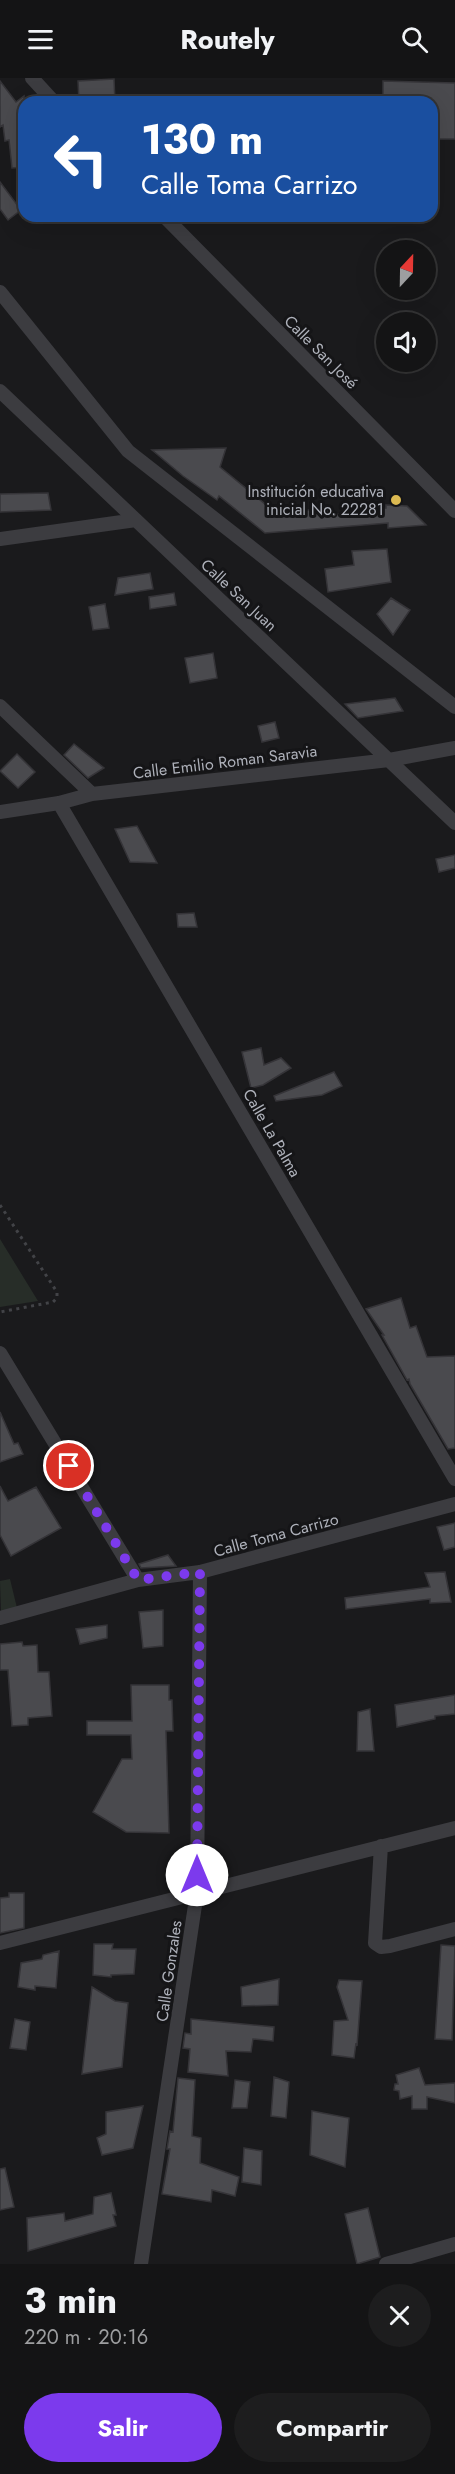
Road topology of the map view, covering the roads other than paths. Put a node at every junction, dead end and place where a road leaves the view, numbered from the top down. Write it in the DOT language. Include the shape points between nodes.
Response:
graph roads {
  1 [pos="32,78"];
  2 [pos="48,96"];
  3 [pos="170,222"];
  4 [pos="0,292"];
  5 [pos="0,391"];
  6 [pos="0,406"];
  7 [pos="18,406"];
  8 [pos="455,511"];
  9 [pos="136,520"];
  10 [pos="0,539"];
  11 [pos="0,706"];
  12 [pos="455,707"];
  13 [pos="455,748"];
  14 [pos="389,760"];
  15 [pos="92,794"];
  16 [pos="60,803"];
  17 [pos="0,812"];
  18 [pos="455,823"];
  19 [pos="0,1353"];
  20 [pos="455,1479"];
  21 [pos="455,1504"];
  22 [pos="200,1572"];
  23 [pos="138,1580"];
  24 [pos="0,1618"];
  25 [pos="455,1828"];
  26 [pos="381,1846"];
  27 [pos="197,1892"];
  28 [pos="455,1929"];
  29 [pos="0,1943"];
  30 [pos="455,2244"];
  31 [pos="141,2264"];
  32 [pos="386,2264"];
  1 -- 2 [label="street"];
  3 -- 8 [label="street, Calle San José"];
  4 -- 12 [label="street" via="128,451"];
  5 -- 7 [label="street, Calle San Juan"];
  6 -- 7 [label="street"];
  7 -- 9 [label="street, Calle San Juan"];
  9 -- 10 [label="street"];
  9 -- 14 [label="street, Calle San Juan"];
  11 -- 15 [label="street"];
  13 -- 14 [label="street, Calle Emilio Roman Saravia"];
  14 -- 15 [label="street, Calle Emilio Roman Saravia"];
  14 -- 18 [label="street, Calle San Juan"];
  15 -- 16 [label="street, Calle Emilio Roman Saravia"];
  16 -- 17 [label="street, Calle Emilio Roman Saravia"];
  16 -- 20 [label="street, Calle La Palma"];
  19 -- 23 [label="street"];
  21 -- 22 [label="street, Calle Toma Carrizo"];
  22 -- 23 [label="street, Calle Toma Carrizo"];
  22 -- 27 [label="street, Calle Gonzales"];
  23 -- 24 [label="street, Calle Toma Carrizo"];
  25 -- 26 [label="street"];
  26 -- 27 [label="street"];
  26 -- 28 [label="street" via="375,1943 390,1946"];
  27 -- 29 [label="street"];
  27 -- 31 [label="street, Calle Gonzales"];
  30 -- 32 [label="street"];
}
